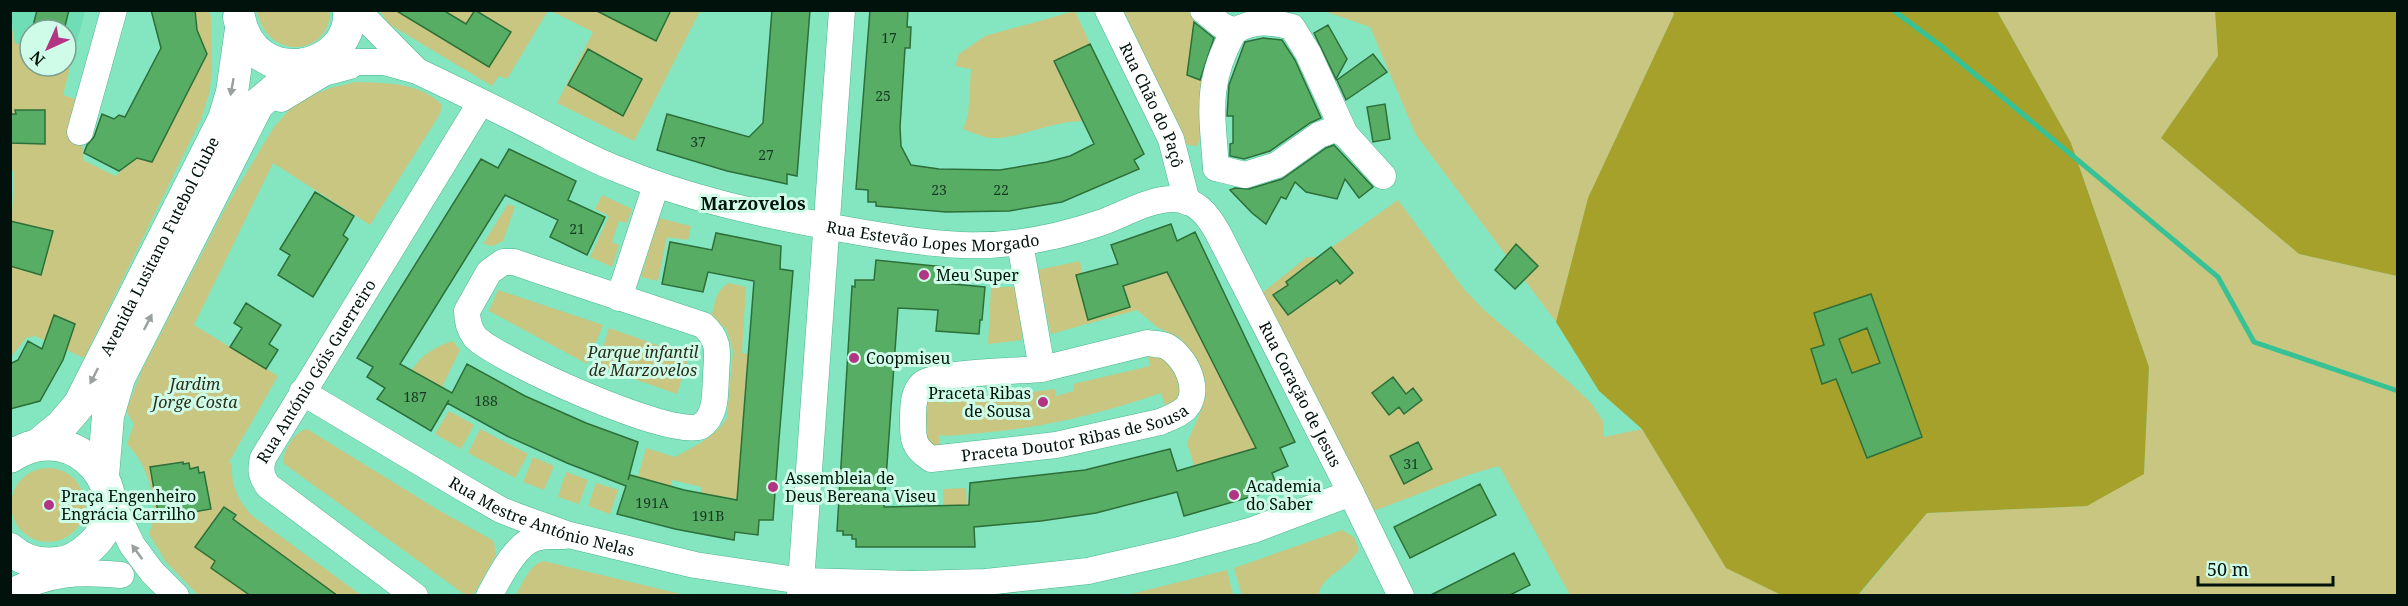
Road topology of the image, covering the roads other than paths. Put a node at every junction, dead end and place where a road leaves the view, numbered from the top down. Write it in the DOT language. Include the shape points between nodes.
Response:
graph roads {
  1 [pos="114,10"];
  2 [pos="349,10"];
  3 [pos="357,10"];
  4 [pos="842,10"];
  5 [pos="1108,10"];
  6 [pos="1203,10"];
  7 [pos="238,15"];
  8 [pos="1234,31"];
  9 [pos="312,61"];
  10 [pos="368,61"];
  11 [pos="417,71"];
  12 [pos="481,102"];
  13 [pos="80,132"];
  14 [pos="244,133"];
  15 [pos="1345,134"];
  16 [pos="1216,168"];
  17 [pos="1383,176"];
  18 [pos="656,185"];
  19 [pos="1187,201"];
  20 [pos="828,226"];
  21 [pos="1020,243"];
  22 [pos="619,298"];
  23 [pos="1042,369"];
  24 [pos="302,392"];
  25 [pos="20,451"];
  26 [pos="105,485"];
  27 [pos="1351,493"];
  28 [pos="510,513"];
  29 [pos="569,535"];
  30 [pos="10,549"];
  31 [pos="53,563"];
  32 [pos="504,574"];
  33 [pos="121,575"];
  34 [pos="10,578"];
  35 [pos="801,591"];
  36 [pos="10,592"];
  37 [pos="154,596"];
  38 [pos="176,596"];
  39 [pos="415,596"];
  40 [pos="1401,596"];
  1 -- 13 [label="street"];
  2 -- 9 [label="main road, Avenida Lusitano Futebol Clube" via="345,32 337,45"];
  3 -- 11 [label="street, Rua Estevão Lopes Morgado"];
  4 -- 20 [label="street"];
  5 -- 19 [label="street, Rua Chão do Paçô" via="1171,139"];
  6 -- 8 [label="street"];
  7 -- 9 [label="main road" via="249,45 263,57 297,66"];
  7 -- 25 [label="main road, Avenida Lusitano Futebol Clube, one-way" via="232,92 224,119 79,405 61,426"];
  8 -- 15 [label="street" via="1263,22 1292,27"];
  8 -- 16 [label="street" via="1215,73 1211,101"];
  9 -- 10 [label="street, Rua Estevão Lopes Morgado"];
  9 -- 14 [label="main road, Avenida Lusitano Futebol Clube" via="258,104"];
  10 -- 11 [label="street, Rua Estevão Lopes Morgado"];
  10 -- 14 [label="street" via="324,73 297,88"];
  11 -- 12 [label="street, Rua Estevão Lopes Morgado"];
  12 -- 18 [label="street, Rua Estevão Lopes Morgado" via="594,159"];
  12 -- 24 [label="street, Rua António Góis Guerreiro"];
  26 -- 14 [label="main road, Avenida Lusitano Futebol Clube, one-way" via="108,416 119,378"];
  15 -- 16 [label="street" via="1335,129 1319,135 1277,165 1245,175"];
  15 -- 17 [label="street"];
  16 -- 19 [label="street"];
  18 -- 20 [label="street, Rua Estevão Lopes Morgado" via="751,212"];
  18 -- 22 [label="street"];
  19 -- 21 [label="street, Rua Estevão Lopes Morgado" via="1161,201 1097,224"];
  19 -- 27 [label="street, Rua Coração de Jesus" via="1209,217"];
  20 -- 21 [label="street, Rua Estevão Lopes Morgado" via="914,241 964,245"];
  20 -- 35 [label="street"];
  21 -- 23 [label="street"];
  22 -- 22 [label="street" via="514,262 503,262 489,272 469,304 467,319 480,341 536,373 669,426 701,426 711,414 714,400 715,338 703,326"];
  23 -- 23 [label="street, Praceta Doutor Ribas de Sousa" via="942,377 921,384 913,413 913,437 918,450 931,459 1056,445 1160,422 1186,407 1191,396 1188,369 1178,354 1164,345 1147,343"];
  24 -- 28 [label="street, Rua Mestre António Nelas"];
  24 -- 39 [label="street, Rua António Góis Guerreiro" via="263,458 262,477 268,486"];
  25 -- 26 [label="main road" via="58,444 76,450 91,461"];
  26 -- 31 [label="main road" via="107,520 95,542 73,559"];
  38 -- 26 [label="street, one-way" via="132,545"];
  27 -- 35 [label="street, Rua Mestre António Nelas" via="1253,530 1088,571 986,582"];
  27 -- 40 [label="street, Rua Coração de Jesus"];
  28 -- 29 [label="street, Rua Mestre António Nelas"];
  28 -- 32 [label="street" via="512,531"];
  29 -- 32 [label="street" via="539,537"];
  29 -- 35 [label="street, Rua Mestre António Nelas"];
  30 -- 31 [label="main road" via="29,560"];
  31 -- 33 [label="street" via="98,567"];
  31 -- 34 [label="main road"];
  33 -- 36 [label="street" via="60,574"];
  33 -- 37 [label="street"];
}
